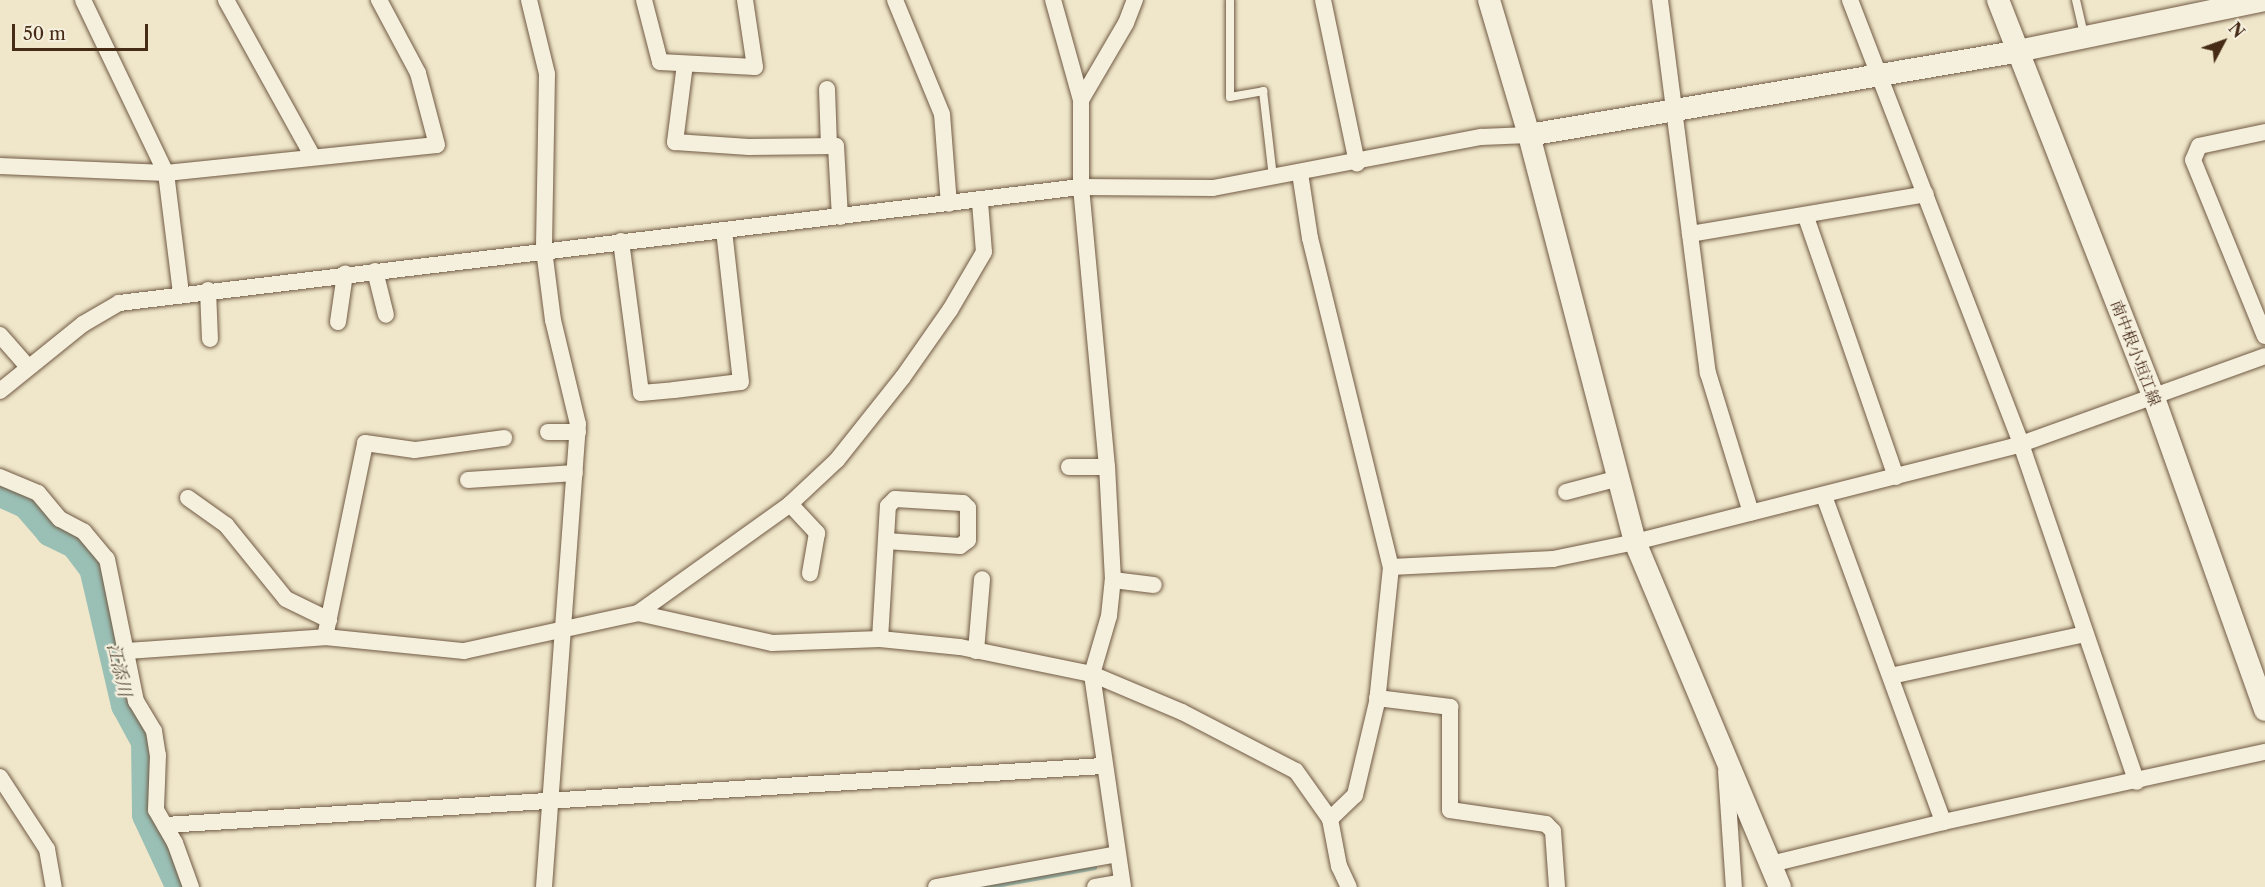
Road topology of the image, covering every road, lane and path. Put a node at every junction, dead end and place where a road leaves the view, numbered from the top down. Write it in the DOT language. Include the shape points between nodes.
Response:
graph roads {
  1 [pos="83,0"];
  2 [pos="226,0"];
  3 [pos="529,0"];
  4 [pos="644,0"];
  5 [pos="745,0"];
  6 [pos="896,0"];
  7 [pos="1053,0"];
  8 [pos="1134,0"];
  9 [pos="1230,0"];
  10 [pos="1323,0"];
  11 [pos="1489,0"];
  12 [pos="1660,0"];
  13 [pos="1850,0"];
  14 [pos="1998,0"];
  15 [pos="2076,0"];
  16 [pos="2264,0"];
  17 [pos="384,2"];
  18 [pos="2085,38"];
  19 [pos="2018,51"];
  20 [pos="685,64"];
  21 [pos="1879,75"];
  22 [pos="827,89"];
  23 [pos="1082,100"];
  24 [pos="1674,110"];
  25 [pos="2265,132"];
  26 [pos="1529,135"];
  27 [pos="829,146"];
  28 [pos="314,157"];
  29 [pos="1357,163"];
  30 [pos="0,166"];
  31 [pos="1300,172"];
  32 [pos="166,173"];
  33 [pos="1274,178"];
  34 [pos="1081,187"];
  35 [pos="1926,194"];
  36 [pos="980,202"];
  37 [pos="950,204"];
  38 [pos="840,217"];
  39 [pos="1806,217"];
  40 [pos="724,230"];
  41 [pos="1690,234"];
  42 [pos="621,241"];
  43 [pos="544,250"];
  44 [pos="375,271"];
  45 [pos="345,274"];
  46 [pos="208,290"];
  47 [pos="181,293"];
  48 [pos="386,315"];
  49 [pos="338,322"];
  50 [pos="0,335"];
  51 [pos="2265,336"];
  52 [pos="210,339"];
  53 [pos="2265,356"];
  54 [pos="28,367"];
  55 [pos="0,391"];
  56 [pos="2154,398"];
  57 [pos="548,432"];
  58 [pos="578,432"];
  59 [pos="504,438"];
  60 [pos="2021,444"];
  61 [pos="1069,467"];
  62 [pos="1107,467"];
  63 [pos="575,473"];
  64 [pos="0,477"];
  65 [pos="1896,477"];
  66 [pos="1618,478"];
  67 [pos="468,480"];
  68 [pos="1566,492"];
  69 [pos="1824,496"];
  70 [pos="188,498"];
  71 [pos="790,504"];
  72 [pos="1751,513"];
  73 [pos="886,541"];
  74 [pos="1635,542"];
  75 [pos="1391,567"];
  76 [pos="810,573"];
  77 [pos="982,579"];
  78 [pos="1113,580"];
  79 [pos="1154,585"];
  80 [pos="638,613"];
  81 [pos="329,620"];
  82 [pos="565,630"];
  83 [pos="2086,634"];
  84 [pos="325,637"];
  85 [pos="880,639"];
  86 [pos="127,651"];
  87 [pos="976,651"];
  88 [pos="1092,674"];
  89 [pos="1891,676"];
  90 [pos="1377,698"];
  91 [pos="2265,710"];
  92 [pos="2265,752"];
  93 [pos="1725,761"];
  94 [pos="1104,766"];
  95 [pos="0,777"];
  96 [pos="2137,782"];
  97 [pos="551,801"];
  98 [pos="1330,819"];
  99 [pos="1943,822"];
  100 [pos="165,825"];
  101 [pos="1117,854"];
  102 [pos="1771,864"];
  103 [pos="1122,884"];
  104 [pos="54,887"];
  105 [pos="191,887"];
  106 [pos="544,887"];
  107 [pos="936,887"];
  108 [pos="1095,887"];
  109 [pos="1350,887"];
  110 [pos="1557,887"];
  111 [pos="1734,887"];
  112 [pos="1780,887"];
  1 -- 32 [label="street"];
  2 -- 28 [label="street"];
  3 -- 43 [label="street" via="547,74"];
  4 -- 20 [label="street" via="660,62"];
  5 -- 20 [label="street" via="755,68"];
  6 -- 37 [label="street" via="942,114"];
  7 -- 23 [label="street"];
  8 -- 23 [label="street" via="1126,23"];
  9 -- 33 [label="lane" via="1230,97 1263,91"];
  10 -- 29 [label="street"];
  11 -- 26 [label="street"];
  12 -- 24 [label="street"];
  13 -- 21 [label="street"];
  14 -- 19 [label="street, 南中根小垣江線"];
  15 -- 18 [label="lane"];
  16 -- 18 [label="street"];
  17 -- 28 [label="street" via="418,73 437,145"];
  18 -- 19 [label="street"];
  19 -- 21 [label="street"];
  19 -- 56 [label="street, 南中根小垣江線"];
  20 -- 27 [label="street" via="675,142 749,147"];
  21 -- 24 [label="street"];
  21 -- 35 [label="street"];
  22 -- 27 [label="street"];
  23 -- 34 [label="street"];
  24 -- 26 [label="street"];
  24 -- 41 [label="street"];
  25 -- 51 [label="street" via="2199,146 2193,160"];
  26 -- 29 [label="street" via="1481,137"];
  26 -- 66 [label="street"];
  27 -- 38 [label="street" via="836,146"];
  28 -- 32 [label="street"];
  29 -- 31 [label="street"];
  30 -- 32 [label="street"];
  31 -- 33 [label="street"];
  31 -- 75 [label="street" via="1310,238"];
  32 -- 47 [label="street"];
  33 -- 34 [label="street" via="1213,188"];
  34 -- 36 [label="street"];
  34 -- 62 [label="street"];
  35 -- 39 [label="street"];
  35 -- 60 [label="street"];
  36 -- 37 [label="street"];
  36 -- 71 [label="street" via="984,252 950,310 837,460"];
  37 -- 38 [label="street"];
  38 -- 40 [label="street"];
  39 -- 41 [label="street"];
  39 -- 65 [label="street"];
  40 -- 42 [label="street"];
  40 -- 42 [label="street" via="741,382 674,390 641,393"];
  41 -- 72 [label="street" via="1708,373"];
  42 -- 43 [label="street"];
  43 -- 44 [label="street"];
  43 -- 58 [label="street" via="553,320"];
  44 -- 45 [label="street"];
  44 -- 48 [label="street"];
  45 -- 46 [label="street"];
  45 -- 49 [label="street"];
  46 -- 47 [label="street"];
  46 -- 52 [label="street"];
  47 -- 54 [label="street" via="119,303 82,324"];
  50 -- 54 [label="street"];
  53 -- 56 [label="street"];
  54 -- 55 [label="street"];
  56 -- 60 [label="street"];
  56 -- 91 [label="street, 南中根小垣江線"];
  57 -- 58 [label="street"];
  58 -- 63 [label="street"];
  59 -- 81 [label="street" via="415,450 365,444"];
  60 -- 65 [label="street"];
  60 -- 83 [label="street"];
  61 -- 62 [label="street"];
  62 -- 78 [label="street"];
  63 -- 67 [label="street"];
  63 -- 82 [label="street"];
  64 -- 86 [label="street" via="38,493 60,519 84,532 107,559"];
  65 -- 69 [label="street"];
  66 -- 68 [label="street"];
  66 -- 74 [label="street"];
  69 -- 72 [label="street"];
  69 -- 89 [label="street"];
  70 -- 81 [label="street" via="226,525 286,599"];
  71 -- 76 [label="street" via="817,533"];
  71 -- 80 [label="street"];
  72 -- 74 [label="street"];
  73 -- 73 [label="street" via="888,506 895,500 963,503 968,508 968,540 960,546"];
  73 -- 85 [label="street"];
  74 -- 75 [label="street" via="1553,559"];
  74 -- 93 [label="street"];
  75 -- 90 [label="street"];
  77 -- 87 [label="street"];
  78 -- 79 [label="street"];
  78 -- 88 [label="street" via="1109,616"];
  80 -- 82 [label="street"];
  80 -- 85 [label="street" via="772,643"];
  81 -- 84 [label="street"];
  82 -- 84 [label="street" via="464,651"];
  82 -- 97 [label="street"];
  83 -- 89 [label="street"];
  83 -- 96 [label="street"];
  84 -- 86 [label="street"];
  85 -- 87 [label="street"];
  86 -- 100 [label="street" via="136,701 154,731 158,755 156,810"];
  87 -- 88 [label="street"];
  88 -- 94 [label="street"];
  88 -- 98 [label="street" via="1182,712 1296,771"];
  89 -- 99 [label="street"];
  90 -- 98 [label="street" via="1355,795"];
  90 -- 110 [label="street" via="1450,707 1450,810 1546,824 1553,831"];
  92 -- 96 [label="street"];
  93 -- 102 [label="street"];
  93 -- 111 [label="street"];
  94 -- 97 [label="street"];
  94 -- 101 [label="street"];
  95 -- 104 [label="street" via="47,849"];
  96 -- 99 [label="street"];
  97 -- 100 [label="street"];
  97 -- 106 [label="street"];
  98 -- 109 [label="street" via="1339,866"];
  99 -- 102 [label="street"];
  100 -- 105 [label="street"];
  101 -- 103 [label="street"];
  101 -- 107 [label="street"];
  102 -- 112 [label="street"];
  103 -- 108 [label="street"];
}
